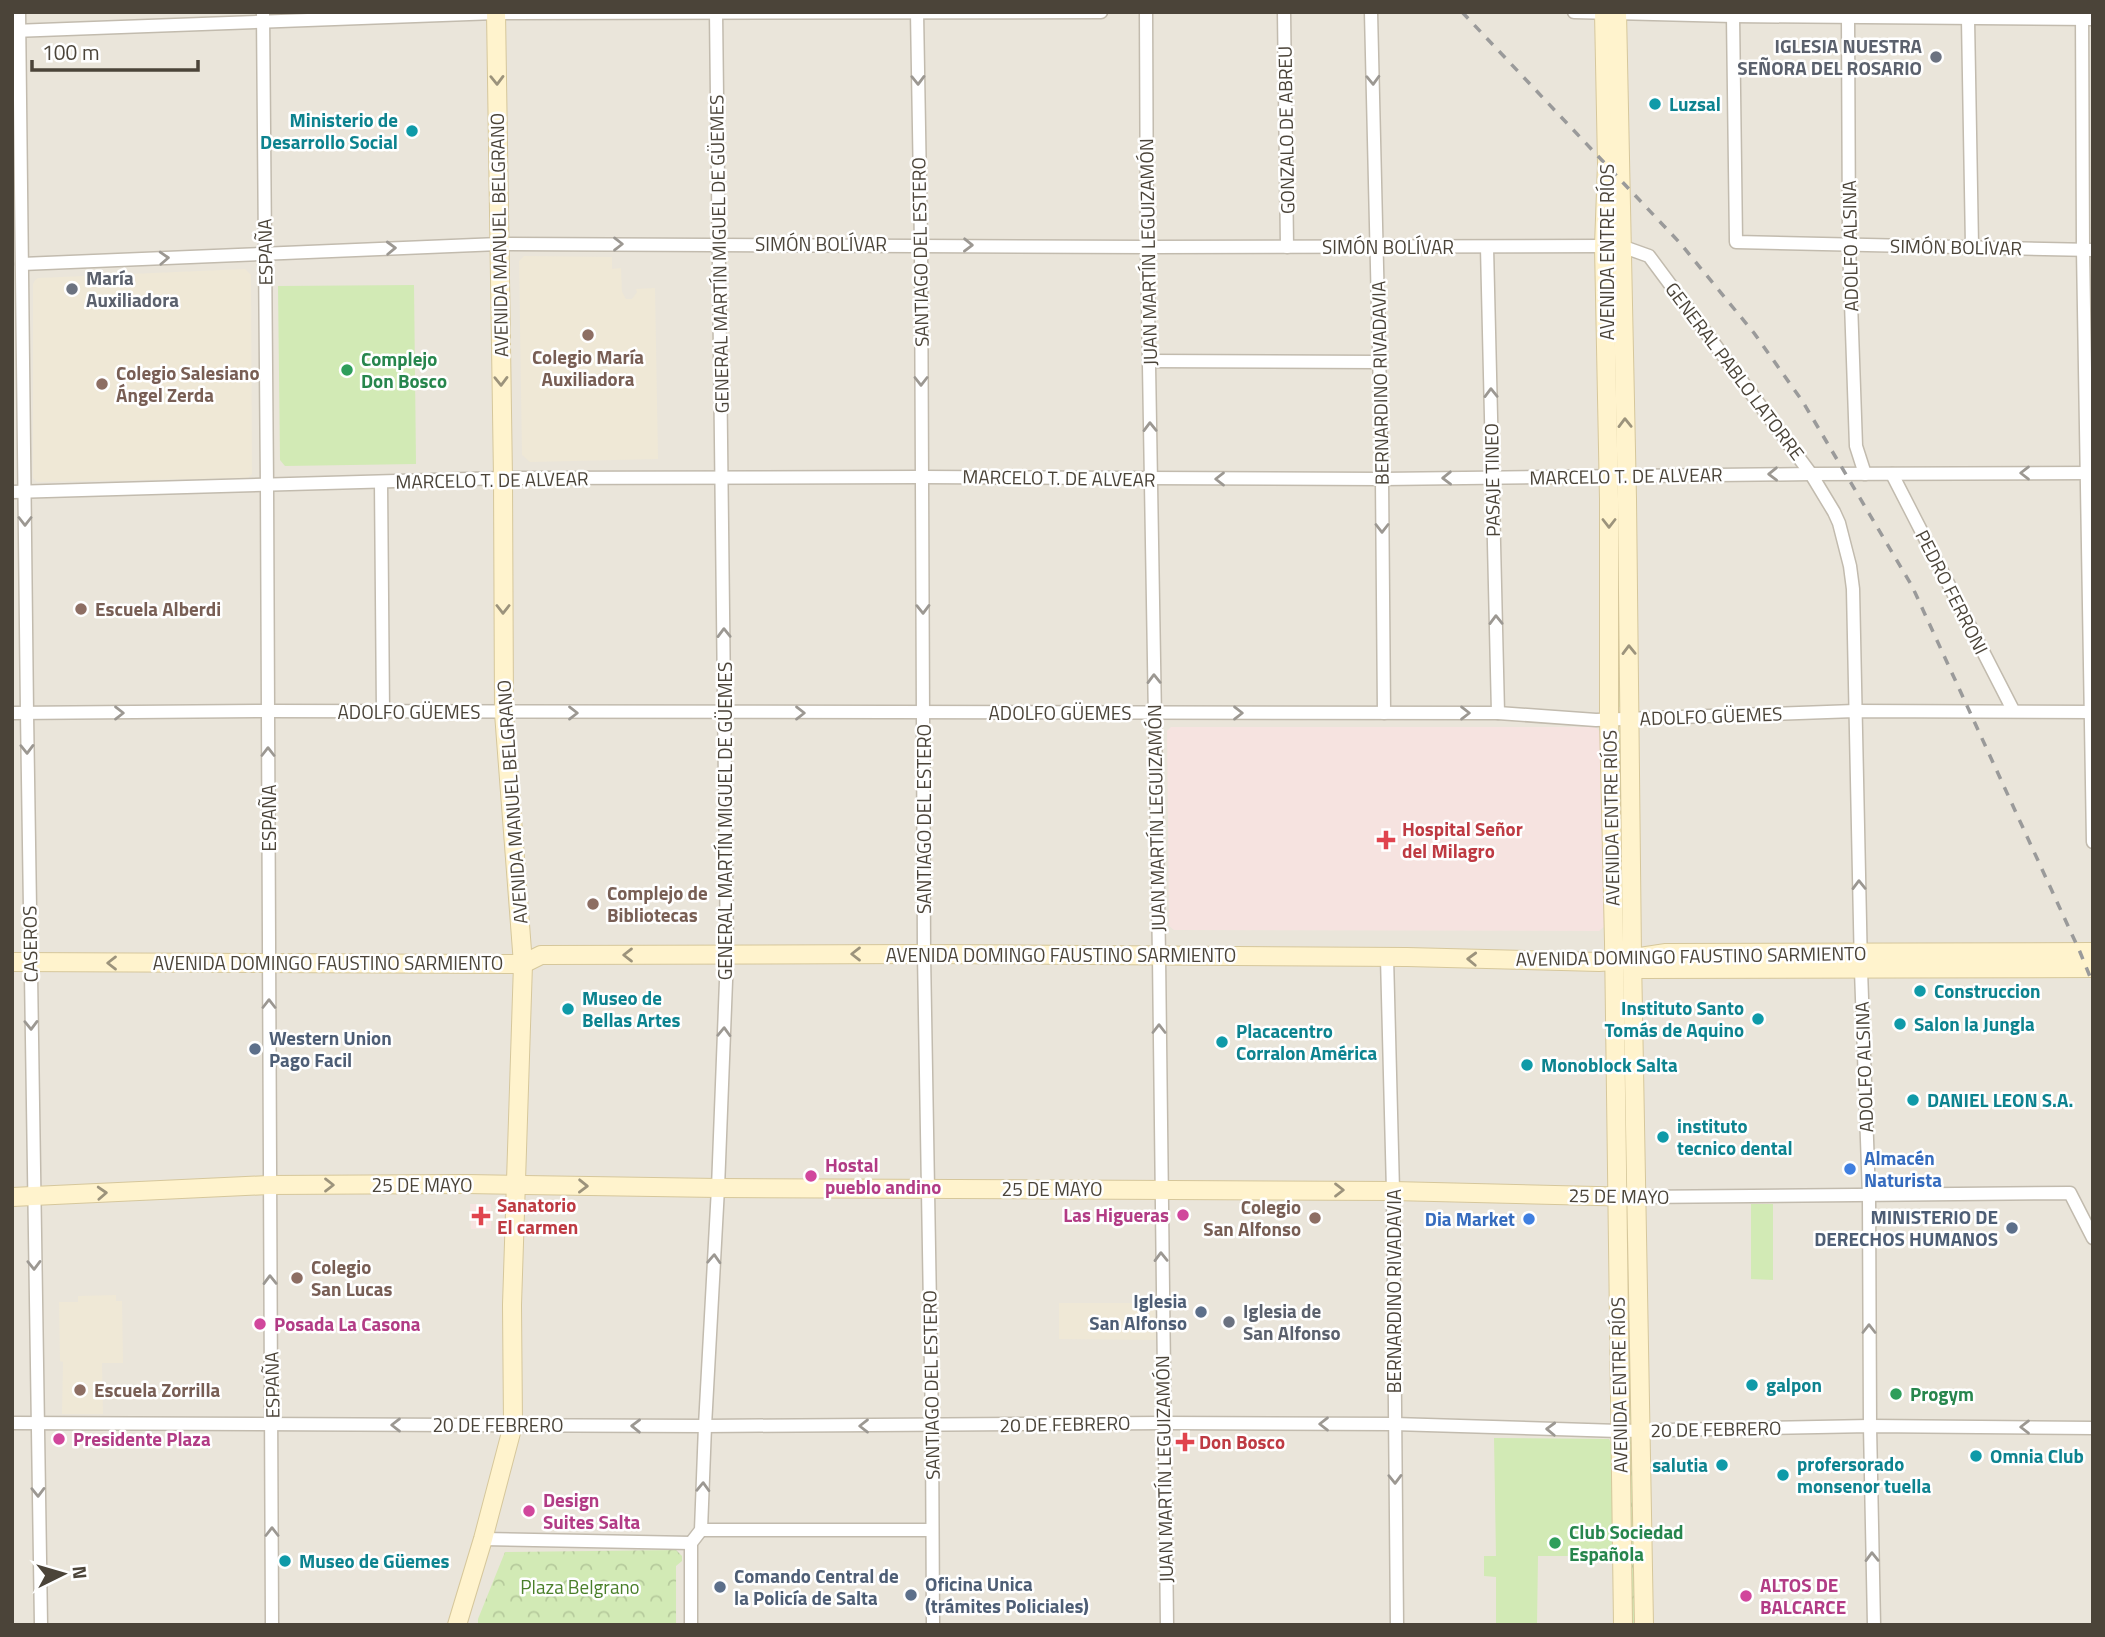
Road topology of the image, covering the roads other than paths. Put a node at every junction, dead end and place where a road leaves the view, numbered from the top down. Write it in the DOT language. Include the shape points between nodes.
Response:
graph roads {
  1 [pos="19,12"];
  2 [pos="716,12"];
  3 [pos="818,12"];
  4 [pos="1101,12"];
  5 [pos="1146,12"];
  6 [pos="1284,12"];
  7 [pos="1371,12"];
  8 [pos="1574,12"];
  9 [pos="496,13"];
  10 [pos="917,13"];
  11 [pos="1611,13"];
  12 [pos="1733,16"];
  13 [pos="263,17"];
  14 [pos="1848,17"];
  15 [pos="2085,17"];
  16 [pos="1968,19"];
  17 [pos="16,30"];
  18 [pos="499,244"];
  19 [pos="718,244"];
  20 [pos="921,245"];
  21 [pos="1849,245"];
  22 [pos="1613,246"];
  23 [pos="1972,246"];
  24 [pos="1147,247"];
  25 [pos="1287,247"];
  26 [pos="1377,247"];
  27 [pos="1487,247"];
  28 [pos="2088,250"];
  29 [pos="264,253"];
  30 [pos="22,264"];
  31 [pos="17,293"];
  32 [pos="1149,360"];
  33 [pos="1378,362"];
  34 [pos="2090,473"];
  35 [pos="1811,474"];
  36 [pos="1864,474"];
  37 [pos="1892,474"];
  38 [pos="1618,476"];
  39 [pos="722,477"];
  40 [pos="921,477"];
  41 [pos="503,478"];
  42 [pos="1492,478"];
  43 [pos="1151,479"];
  44 [pos="1382,479"];
  45 [pos="381,482"];
  46 [pos="267,486"];
  47 [pos="18,492"];
  48 [pos="1834,512"];
  49 [pos="2013,710"];
  50 [pos="268,711"];
  51 [pos="1855,711"];
  52 [pos="383,712"];
  53 [pos="2092,712"];
  54 [pos="12,713"];
  55 [pos="27,713"];
  56 [pos="505,713"];
  57 [pos="724,713"];
  58 [pos="924,713"];
  59 [pos="1155,713"];
  60 [pos="1384,713"];
  61 [pos="1498,713"];
  62 [pos="1609,719"];
  63 [pos="1630,719"];
  64 [pos="2093,842"];
  65 [pos="2093,952"];
  66 [pos="924,954"];
  67 [pos="727,955"];
  68 [pos="1159,956"];
  69 [pos="1387,957"];
  70 [pos="1614,961"];
  71 [pos="1861,961"];
  72 [pos="12,962"];
  73 [pos="31,963"];
  74 [pos="270,963"];
  75 [pos="1633,963"];
  76 [pos="523,964"];
  77 [pos="2093,968"];
  78 [pos="269,1185"];
  79 [pos="515,1185"];
  80 [pos="718,1188"];
  81 [pos="928,1188"];
  82 [pos="1161,1190"];
  83 [pos="1393,1191"];
  84 [pos="1869,1196"];
  85 [pos="12,1197"];
  86 [pos="33,1197"];
  87 [pos="1617,1197"];
  88 [pos="1638,1197"];
  89 [pos="2093,1238"];
  90 [pos="12,1423"];
  91 [pos="37,1423"];
  92 [pos="1163,1423"];
  93 [pos="513,1424"];
  94 [pos="1394,1424"];
  95 [pos="272,1425"];
  96 [pos="705,1426"];
  97 [pos="932,1426"];
  98 [pos="1870,1426"];
  99 [pos="2093,1427"];
  100 [pos="1641,1430"];
  101 [pos="1619,1431"];
  102 [pos="701,1530"];
  103 [pos="932,1530"];
  104 [pos="482,1539"];
  105 [pos="691,1543"];
  106 [pos="41,1625"];
  107 [pos="272,1625"];
  108 [pos="457,1625"];
  109 [pos="691,1625"];
  110 [pos="933,1625"];
  111 [pos="1167,1625"];
  112 [pos="1397,1625"];
  113 [pos="1623,1625"];
  114 [pos="1644,1625"];
  115 [pos="1874,1625"];
  1 -- 17 [label="street, CASEROS"];
  2 -- 3 [label="street"];
  2 -- 9 [label="street"];
  2 -- 19 [label="street, GENERAL MARTÍN MIGUEL DE GÜEMES"];
  3 -- 10 [label="street"];
  4 -- 10 [label="street"];
  5 -- 24 [label="street, JUAN MARTÍN LEGUIZAMÓN"];
  6 -- 25 [label="street, GONZALO DE ABREU"];
  7 -- 26 [label="street, BERNARDINO RIVADAVIA, one-way"];
  8 -- 11 [label="street"];
  9 -- 13 [label="street"];
  9 -- 18 [label="main road, AVENIDA MANUEL BELGRANO, one-way"];
  10 -- 20 [label="street, SANTIAGO DEL ESTERO, one-way"];
  11 -- 12 [label="street"];
  11 -- 22 [label="main road, AVENIDA ENTRE RÍOS"];
  12 -- 14 [label="street"];
  12 -- 21 [label="street, SIMÓN BOLÍVAR" via="1736,242"];
  13 -- 17 [label="street"];
  13 -- 29 [label="street, ESPAÑA"];
  14 -- 16 [label="street"];
  14 -- 21 [label="street, ADOLFO ALSINA"];
  15 -- 16 [label="street"];
  15 -- 28 [label="street"];
  16 -- 23 [label="street"];
  17 -- 30 [label="street, CASEROS"];
  18 -- 19 [label="street, SIMÓN BOLÍVAR, one-way"];
  29 -- 18 [label="street, SIMÓN BOLÍVAR, one-way"];
  18 -- 41 [label="main road, AVENIDA MANUEL BELGRANO, one-way"];
  19 -- 20 [label="street, SIMÓN BOLÍVAR"];
  19 -- 39 [label="street, GENERAL MARTÍN MIGUEL DE GÜEMES"];
  20 -- 24 [label="street, SIMÓN BOLÍVAR, one-way"];
  20 -- 40 [label="street, SANTIAGO DEL ESTERO, one-way"];
  21 -- 23 [label="street, SIMÓN BOLÍVAR"];
  21 -- 36 [label="street, ADOLFO ALSINA" via="1856,446"];
  22 -- 27 [label="street, SIMÓN BOLÍVAR"];
  22 -- 35 [label="street, GENERAL PABLO LATORRE" via="1649,256"];
  22 -- 38 [label="main road, AVENIDA ENTRE RÍOS"];
  23 -- 28 [label="street, SIMÓN BOLÍVAR"];
  24 -- 25 [label="street, SIMÓN BOLÍVAR"];
  24 -- 32 [label="street, JUAN MARTÍN LEGUIZAMÓN"];
  25 -- 26 [label="street, SIMÓN BOLÍVAR"];
  26 -- 27 [label="street, SIMÓN BOLÍVAR"];
  26 -- 33 [label="street, BERNARDINO RIVADAVIA"];
  42 -- 27 [label="street, PASAJE TINEO, one-way"];
  28 -- 34 [label="street"];
  30 -- 29 [label="street, SIMÓN BOLÍVAR, one-way"];
  29 -- 46 [label="street, ESPAÑA"];
  30 -- 31 [label="street, CASEROS"];
  31 -- 47 [label="street, CASEROS"];
  32 -- 33 [label="street"];
  43 -- 32 [label="street, JUAN MARTÍN LEGUIZAMÓN, one-way"];
  33 -- 44 [label="street, BERNARDINO RIVADAVIA"];
  34 -- 37 [label="street, MARCELO T. DE ALVEAR, one-way"];
  34 -- 53 [label="street"];
  35 -- 36 [label="street, MARCELO T. DE ALVEAR"];
  35 -- 38 [label="street, MARCELO T. DE ALVEAR, one-way"];
  35 -- 48 [label="street, GENERAL PABLO LATORRE"];
  36 -- 37 [label="street, MARCELO T. DE ALVEAR"];
  37 -- 49 [label="street, PEDRO FERRONI"];
  38 -- 42 [label="street, MARCELO T. DE ALVEAR"];
  38 -- 62 [label="main road, AVENIDA ENTRE RÍOS, one-way"];
  63 -- 38 [label="main road, AVENIDA ENTRE RÍOS, one-way"];
  39 -- 40 [label="street, MARCELO T. DE ALVEAR"];
  39 -- 41 [label="street, MARCELO T. DE ALVEAR"];
  57 -- 39 [label="street, GENERAL MARTÍN MIGUEL DE GÜEMES, one-way"];
  40 -- 43 [label="street, MARCELO T. DE ALVEAR"];
  40 -- 58 [label="street, SANTIAGO DEL ESTERO, one-way"];
  41 -- 45 [label="street, MARCELO T. DE ALVEAR"];
  41 -- 56 [label="main road, AVENIDA MANUEL BELGRANO, one-way"];
  42 -- 44 [label="street, MARCELO T. DE ALVEAR, one-way"];
  61 -- 42 [label="street, PASAJE TINEO, one-way"];
  44 -- 43 [label="street, MARCELO T. DE ALVEAR, one-way"];
  59 -- 43 [label="street, JUAN MARTÍN LEGUIZAMÓN, one-way"];
  44 -- 60 [label="street, BERNARDINO RIVADAVIA, one-way"];
  45 -- 46 [label="street, MARCELO T. DE ALVEAR"];
  45 -- 52 [label="street"];
  46 -- 47 [label="street, MARCELO T. DE ALVEAR"];
  46 -- 50 [label="street, ESPAÑA"];
  47 -- 55 [label="street, CASEROS, one-way"];
  48 -- 51 [label="street, ADOLFO ALSINA" via="1851,578"];
  49 -- 51 [label="street, ADOLFO GÜEMES"];
  49 -- 53 [label="street, ADOLFO GÜEMES"];
  50 -- 52 [label="street, ADOLFO GÜEMES"];
  55 -- 50 [label="street, ADOLFO GÜEMES, one-way"];
  74 -- 50 [label="street, ESPAÑA, one-way"];
  51 -- 63 [label="street, ADOLFO GÜEMES"];
  71 -- 51 [label="street, ADOLFO ALSINA, one-way"];
  52 -- 56 [label="street, ADOLFO GÜEMES"];
  53 -- 64 [label="street"];
  54 -- 55 [label="street, ADOLFO GÜEMES"];
  55 -- 73 [label="street, CASEROS, one-way"];
  56 -- 57 [label="street, ADOLFO GÜEMES, one-way"];
  56 -- 76 [label="main road, AVENIDA MANUEL BELGRANO"];
  57 -- 58 [label="street, ADOLFO GÜEMES, one-way"];
  57 -- 67 [label="street, GENERAL MARTÍN MIGUEL DE GÜEMES"];
  58 -- 59 [label="street, ADOLFO GÜEMES"];
  58 -- 66 [label="street, SANTIAGO DEL ESTERO"];
  59 -- 60 [label="street, ADOLFO GÜEMES, one-way"];
  59 -- 68 [label="street, JUAN MARTÍN LEGUIZAMÓN"];
  60 -- 61 [label="street, ADOLFO GÜEMES, one-way"];
  61 -- 62 [label="street, ADOLFO GÜEMES"];
  62 -- 63 [label="street, ADOLFO GÜEMES"];
  62 -- 70 [label="main road, AVENIDA ENTRE RÍOS"];
  63 -- 75 [label="main road, AVENIDA ENTRE RÍOS"];
  65 -- 71 [label="main road, AVENIDA DOMINGO FAUSTINO SARMIENTO"];
  66 -- 67 [label="main road, AVENIDA DOMINGO FAUSTINO SARMIENTO, one-way"];
  66 -- 68 [label="main road, AVENIDA DOMINGO FAUSTINO SARMIENTO"];
  66 -- 81 [label="street, SANTIAGO DEL ESTERO"];
  67 -- 76 [label="main road, AVENIDA DOMINGO FAUSTINO SARMIENTO, one-way" via="541,955"];
  80 -- 67 [label="street, GENERAL MARTÍN MIGUEL DE GÜEMES, one-way"];
  68 -- 69 [label="main road, AVENIDA DOMINGO FAUSTINO SARMIENTO"];
  82 -- 68 [label="street, JUAN MARTÍN LEGUIZAMÓN, one-way"];
  70 -- 69 [label="main road, AVENIDA DOMINGO FAUSTINO SARMIENTO, one-way"];
  69 -- 83 [label="street, BERNARDINO RIVADAVIA"];
  70 -- 75 [label="main road, AVENIDA DOMINGO FAUSTINO SARMIENTO"];
  70 -- 87 [label="main road, AVENIDA ENTRE RÍOS"];
  71 -- 75 [label="main road, AVENIDA DOMINGO FAUSTINO SARMIENTO"];
  71 -- 77 [label="main road, AVENIDA DOMINGO FAUSTINO SARMIENTO"];
  71 -- 84 [label="street, ADOLFO ALSINA"];
  72 -- 73 [label="main road, AVENIDA DOMINGO FAUSTINO SARMIENTO"];
  74 -- 73 [label="main road, AVENIDA DOMINGO FAUSTINO SARMIENTO, one-way"];
  73 -- 86 [label="street, CASEROS, one-way"];
  74 -- 76 [label="main road, AVENIDA DOMINGO FAUSTINO SARMIENTO"];
  78 -- 74 [label="street, ESPAÑA, one-way"];
  75 -- 88 [label="main road, AVENIDA ENTRE RÍOS"];
  76 -- 79 [label="main road, AVENIDA MANUEL BELGRANO"];
  78 -- 79 [label="main road, 25 DE MAYO, one-way"];
  86 -- 78 [label="main road, 25 DE MAYO, one-way"];
  95 -- 78 [label="street, ESPAÑA, one-way"];
  79 -- 80 [label="main road, 25 DE MAYO, one-way"];
  79 -- 93 [label="main road, AVENIDA MANUEL BELGRANO"];
  80 -- 81 [label="main road, 25 DE MAYO"];
  96 -- 80 [label="street, GENERAL MARTÍN MIGUEL DE GÜEMES, one-way"];
  81 -- 82 [label="main road, 25 DE MAYO"];
  81 -- 97 [label="street, SANTIAGO DEL ESTERO"];
  82 -- 83 [label="main road, 25 DE MAYO, one-way"];
  92 -- 82 [label="street, JUAN MARTÍN LEGUIZAMÓN, one-way"];
  83 -- 87 [label="main road, 25 DE MAYO"];
  83 -- 94 [label="street, BERNARDINO RIVADAVIA"];
  84 -- 88 [label="street, 25 DE MAYO"];
  84 -- 89 [label="street, 25 DE MAYO" via="2070,1193"];
  98 -- 84 [label="street, ADOLFO ALSINA, one-way"];
  85 -- 86 [label="main road, 25 DE MAYO"];
  86 -- 91 [label="street, CASEROS, one-way"];
  87 -- 88 [label="main road, 25 DE MAYO"];
  87 -- 101 [label="main road, AVENIDA ENTRE RÍOS"];
  88 -- 100 [label="main road, AVENIDA ENTRE RÍOS"];
  90 -- 91 [label="street, 20 DE FEBRERO"];
  91 -- 95 [label="street, 20 DE FEBRERO"];
  91 -- 106 [label="street, CASEROS, one-way"];
  94 -- 92 [label="street, 20 DE FEBRERO, one-way"];
  92 -- 97 [label="street, 20 DE FEBRERO"];
  92 -- 111 [label="street, JUAN MARTÍN LEGUIZAMÓN"];
  93 -- 95 [label="street, 20 DE FEBRERO, one-way"];
  96 -- 93 [label="street, 20 DE FEBRERO, one-way"];
  93 -- 104 [label="main road, AVENIDA MANUEL BELGRANO"];
  101 -- 94 [label="street, 20 DE FEBRERO, one-way"];
  94 -- 112 [label="street, BERNARDINO RIVADAVIA, one-way"];
  107 -- 95 [label="street, ESPAÑA, one-way"];
  97 -- 96 [label="street, 20 DE FEBRERO, one-way"];
  102 -- 96 [label="street, GENERAL MARTÍN MIGUEL DE GÜEMES, one-way"];
  97 -- 103 [label="street, SANTIAGO DEL ESTERO"];
  99 -- 98 [label="street, 20 DE FEBRERO, one-way"];
  98 -- 100 [label="street, 20 DE FEBRERO"];
  115 -- 98 [label="street, ADOLFO ALSINA, one-way"];
  100 -- 101 [label="street, 20 DE FEBRERO"];
  100 -- 114 [label="main road, AVENIDA ENTRE RÍOS"];
  101 -- 113 [label="main road, AVENIDA ENTRE RÍOS"];
  102 -- 103 [label="street"];
  102 -- 105 [label="street"];
  103 -- 110 [label="street, SANTIAGO DEL ESTERO"];
  104 -- 105 [label="street"];
  104 -- 108 [label="main road, AVENIDA MANUEL BELGRANO"];
  105 -- 109 [label="street"];
}
